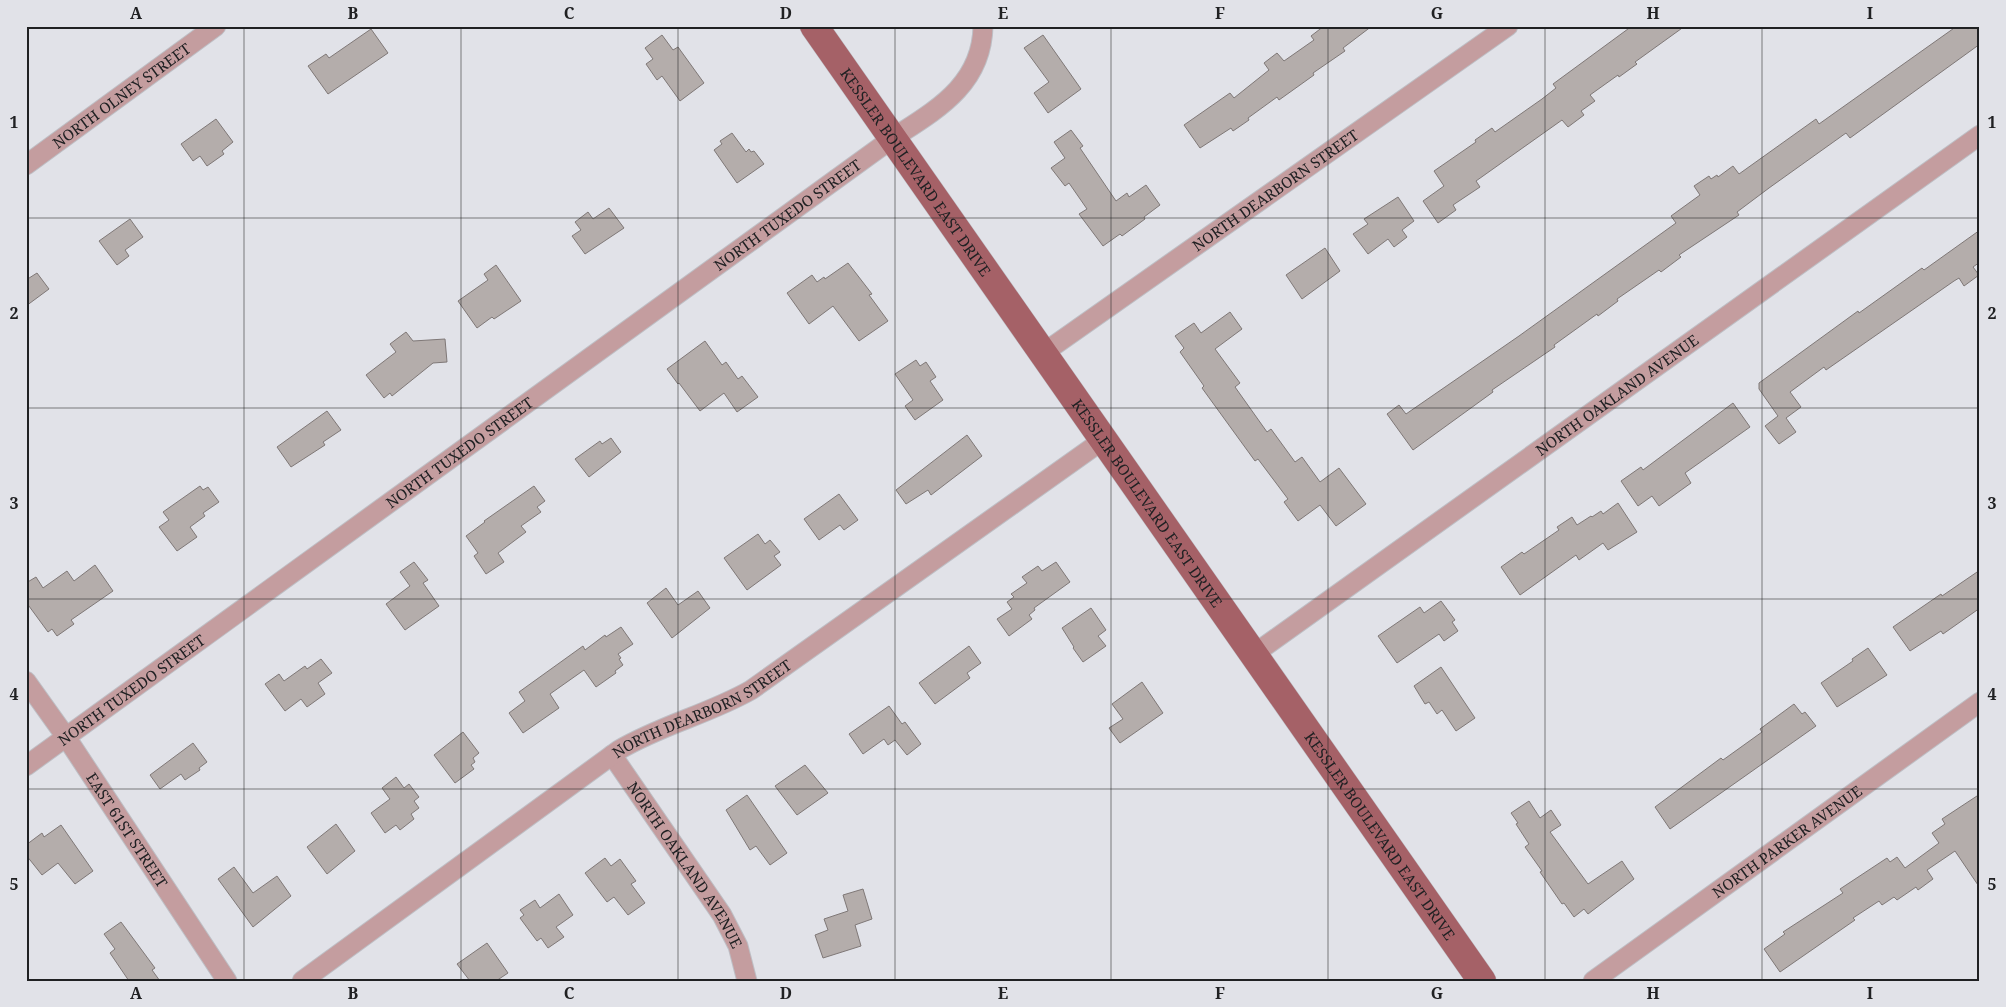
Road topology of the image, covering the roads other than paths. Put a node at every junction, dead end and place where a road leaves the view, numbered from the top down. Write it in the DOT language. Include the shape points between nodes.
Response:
graph roads {
  1 [pos="216,26"];
  2 [pos="814,26"];
  3 [pos="983,26"];
  4 [pos="1508,26"];
  5 [pos="1980,135"];
  6 [pos="893,138"];
  7 [pos="26,165"];
  8 [pos="1042,354"];
  9 [pos="1103,440"];
  10 [pos="1254,654"];
  11 [pos="26,681"];
  12 [pos="1980,702"];
  13 [pos="66,737"];
  14 [pos="612,755"];
  15 [pos="26,766"];
  16 [pos="227,981"];
  17 [pos="302,981"];
  18 [pos="747,981"];
  19 [pos="1482,981"];
  20 [pos="1593,981"];
  1 -- 7 [label="street, NORTH OLNEY STREET"];
  2 -- 6 [label="main road, KESSLER BOULEVARD EAST DRIVE"];
  3 -- 6 [label="street, NORTH TUXEDO STREET" via="978,57 960,88 941,106"];
  4 -- 8 [label="street, NORTH DEARBORN STREET"];
  5 -- 10 [label="street, NORTH OAKLAND AVENUE"];
  6 -- 8 [label="main road, KESSLER BOULEVARD EAST DRIVE"];
  6 -- 13 [label="street, NORTH TUXEDO STREET"];
  8 -- 9 [label="main road, KESSLER BOULEVARD EAST DRIVE"];
  9 -- 10 [label="main road, KESSLER BOULEVARD EAST DRIVE"];
  9 -- 14 [label="street, NORTH DEARBORN STREET" via="751,690 650,733"];
  10 -- 19 [label="main road, KESSLER BOULEVARD EAST DRIVE"];
  11 -- 13 [label="street, EAST 61ST STREET"];
  12 -- 20 [label="street, NORTH PARKER AVENUE"];
  13 -- 15 [label="street, NORTH TUXEDO STREET"];
  13 -- 16 [label="street, EAST 61ST STREET"];
  14 -- 17 [label="street, NORTH DEARBORN STREET"];
  14 -- 18 [label="street, NORTH OAKLAND AVENUE" via="722,915 738,946"];
}
